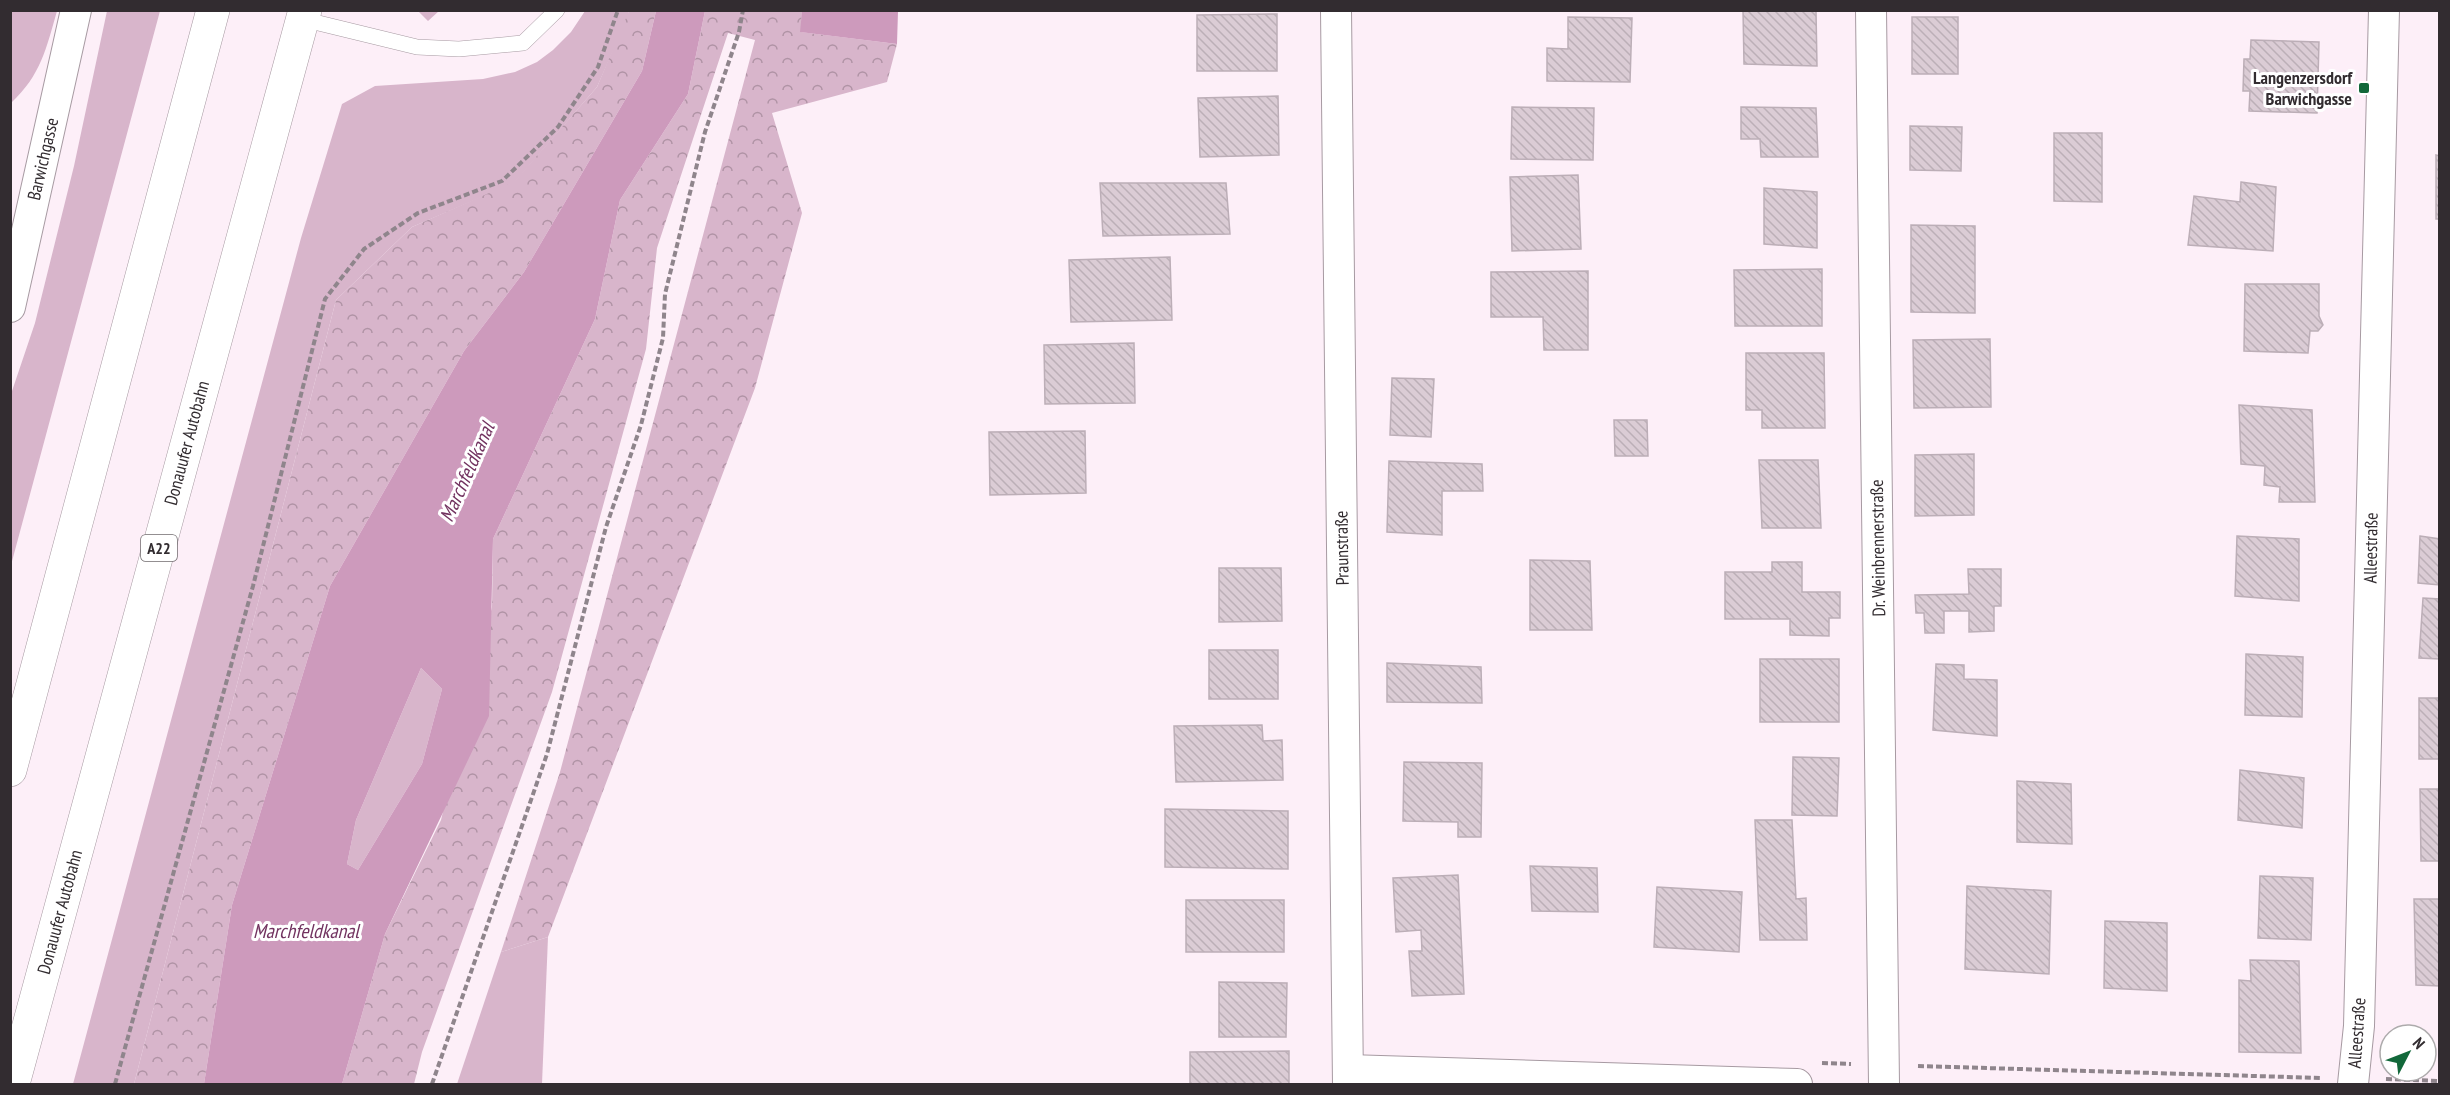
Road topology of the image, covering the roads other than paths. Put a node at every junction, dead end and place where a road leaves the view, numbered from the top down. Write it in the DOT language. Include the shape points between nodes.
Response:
graph roads {
  1 [pos="76,10"];
  2 [pos="213,10"];
  3 [pos="556,10"];
  4 [pos="1336,10"];
  5 [pos="1871,10"];
  6 [pos="2384,10"];
  7 [pos="303,15"];
  8 [pos="10,307"];
  9 [pos="10,770"];
  10 [pos="1348,1077"];
  11 [pos="13,1084"];
  12 [pos="1797,1084"];
  13 [pos="1884,1084"];
  14 [pos="2353,1084"];
  1 -- 8 [label="street, Barwichgasse"];
  2 -- 9 [label="highway"];
  3 -- 7 [label="lane" via="523,43 459,49 417,47"];
  4 -- 10 [label="street, Praunstraße"];
  5 -- 13 [label="street, Dr. Weinbrennerstraße"];
  6 -- 14 [label="street, Alleestraße" via="2359,1026"];
  7 -- 11 [label="highway, Donauufer Autobahn / A22"];
  10 -- 12 [label="street"];
}
